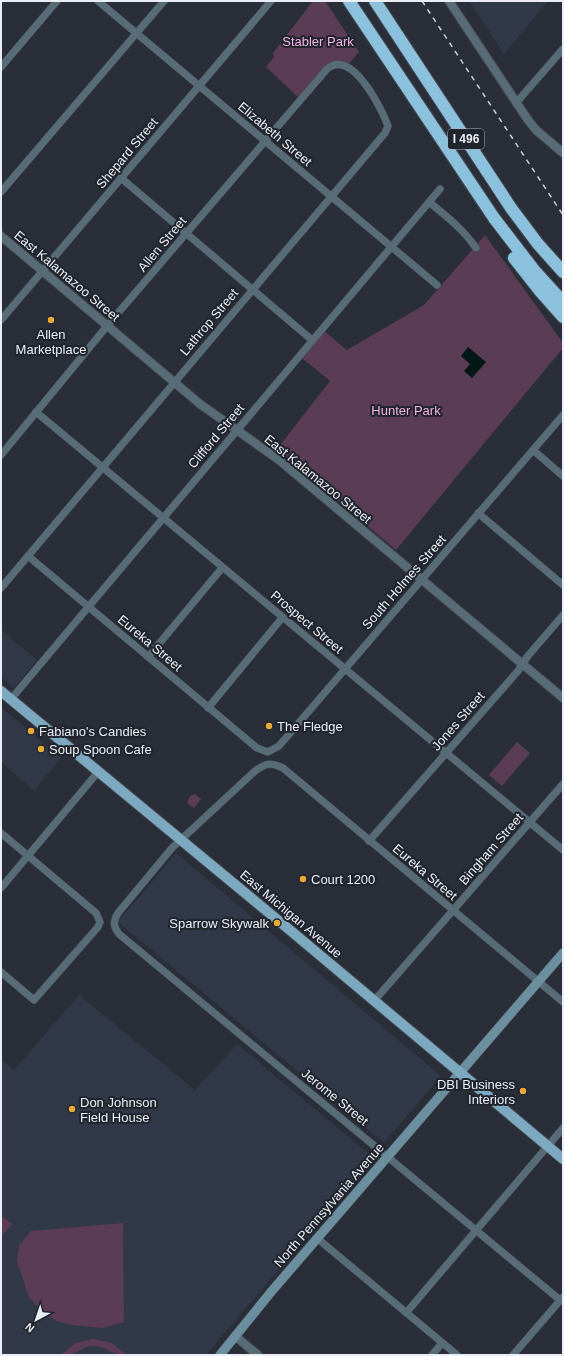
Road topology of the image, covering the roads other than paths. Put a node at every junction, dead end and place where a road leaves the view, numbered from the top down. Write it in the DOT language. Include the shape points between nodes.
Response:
graph roads {
  1 [pos="57,1"];
  2 [pos="98,1"];
  3 [pos="164,1"];
  4 [pos="271,1"];
  5 [pos="349,1"];
  6 [pos="375,1"];
  7 [pos="449,1"];
  8 [pos="136,33"];
  9 [pos="563,48"];
  10 [pos="1,67"];
  11 [pos="348,67"];
  12 [pos="199,86"];
  13 [pos="516,103"];
  14 [pos="419,106"];
  15 [pos="265,142"];
  16 [pos="563,153"];
  17 [pos="121,178"];
  18 [pos="440,189"];
  19 [pos="1,192"];
  20 [pos="331,196"];
  21 [pos="429,202"];
  22 [pos="186,234"];
  23 [pos="1,236"];
  24 [pos="392,247"];
  25 [pos="476,248"];
  26 [pos="42,271"];
  27 [pos="563,272"];
  28 [pos="437,285"];
  29 [pos="252,290"];
  30 [pos="563,302"];
  31 [pos="563,318"];
  32 [pos="1,320"];
  33 [pos="107,326"];
  34 [pos="312,340"];
  35 [pos="174,383"];
  36 [pos="36,412"];
  37 [pos="563,415"];
  38 [pos="236,431"];
  39 [pos="533,450"];
  40 [pos="1,454"];
  41 [pos="102,468"];
  42 [pos="563,476"];
  43 [pos="478,513"];
  44 [pos="163,518"];
  45 [pos="28,556"];
  46 [pos="222,568"];
  47 [pos="421,579"];
  48 [pos="563,585"];
  49 [pos="1,588"];
  50 [pos="88,607"];
  51 [pos="563,615"];
  52 [pos="282,618"];
  53 [pos="148,657"];
  54 [pos="522,664"];
  55 [pos="344,670"];
  56 [pos="1,691"];
  57 [pos="563,698"];
  58 [pos="11,699"];
  59 [pos="208,708"];
  60 [pos="257,748"];
  61 [pos="447,753"];
  62 [pos="98,772"];
  63 [pos="563,784"];
  64 [pos="530,822"];
  65 [pos="1,833"];
  66 [pos="180,839"];
  67 [pos="369,841"];
  68 [pos="563,850"];
  69 [pos="28,855"];
  70 [pos="1,888"];
  71 [pos="453,911"];
  72 [pos="563,953"];
  73 [pos="1,972"];
  74 [pos="538,982"];
  75 [pos="374,1001"];
  76 [pos="563,1002"];
  77 [pos="460,1073"];
  78 [pos="563,1128"];
  79 [pos="547,1146"];
  80 [pos="388,1156"];
  81 [pos="563,1159"];
  82 [pos="476,1230"];
  83 [pos="318,1239"];
  84 [pos="562,1298"];
  85 [pos="406,1313"];
  86 [pos="236,1336"];
  87 [pos="442,1343"];
  88 [pos="220,1355"];
  89 [pos="258,1355"];
  90 [pos="432,1355"];
  91 [pos="456,1355"];
  92 [pos="513,1355"];
  1 -- 10 [label="street"];
  2 -- 8 [label="street, Elizabeth Street"];
  3 -- 8 [label="street"];
  4 -- 12 [label="street, Shepard Street"];
  5 -- 14 [label="highway, I 496"];
  6 -- 27 [label="highway, I 496" via="511,208"];
  7 -- 13 [label="street"];
  8 -- 12 [label="street, Elizabeth Street"];
  8 -- 19 [label="street"];
  9 -- 13 [label="street"];
  11 -- 15 [label="street, Allen Street" via="332,65"];
  11 -- 20 [label="street, Lathrop Street" via="360,76 388,126 385,133"];
  12 -- 15 [label="street, Elizabeth Street"];
  12 -- 17 [label="street, Shepard Street"];
  13 -- 16 [label="street" via="536,130"];
  14 -- 30 [label="highway, I 496" via="512,243"];
  14 -- 31 [label="highway" via="507,247"];
  15 -- 20 [label="street, Elizabeth Street"];
  15 -- 22 [label="street, Allen Street"];
  17 -- 22 [label="street"];
  17 -- 26 [label="street, Shepard Street"];
  18 -- 21 [label="street, Clifford Street"];
  20 -- 24 [label="street, Elizabeth Street"];
  20 -- 29 [label="street, Lathrop Street"];
  21 -- 24 [label="street, Clifford Street"];
  21 -- 25 [label="street" via="454,222"];
  22 -- 29 [label="street"];
  22 -- 33 [label="street, Allen Street"];
  23 -- 26 [label="street, East Kalamazoo Street"];
  24 -- 28 [label="street, Elizabeth Street"];
  24 -- 34 [label="street, Clifford Street"];
  26 -- 32 [label="street, Shepard Street"];
  26 -- 33 [label="street, East Kalamazoo Street"];
  29 -- 34 [label="street"];
  29 -- 35 [label="street, Lathrop Street"];
  33 -- 35 [label="street, East Kalamazoo Street"];
  33 -- 36 [label="street, Allen Street"];
  34 -- 38 [label="street, Clifford Street"];
  35 -- 38 [label="street, East Kalamazoo Street"];
  35 -- 41 [label="street, Lathrop Street"];
  36 -- 40 [label="street, Allen Street"];
  36 -- 41 [label="street, Prospect Street"];
  37 -- 39 [label="street, South Holmes Street"];
  38 -- 44 [label="street, Clifford Street"];
  38 -- 47 [label="street, East Kalamazoo Street" via="279,460"];
  39 -- 42 [label="street"];
  39 -- 43 [label="street, South Holmes Street"];
  41 -- 44 [label="street, Prospect Street"];
  41 -- 45 [label="street, Lathrop Street"];
  43 -- 47 [label="street, South Holmes Street"];
  43 -- 48 [label="street"];
  44 -- 46 [label="street, Prospect Street"];
  44 -- 50 [label="street, Clifford Street"];
  45 -- 49 [label="street, Lathrop Street"];
  45 -- 50 [label="street, Eureka Street"];
  46 -- 52 [label="street, Prospect Street"];
  46 -- 53 [label="street"];
  47 -- 54 [label="street, East Kalamazoo Street"];
  47 -- 55 [label="street, South Holmes Street"];
  50 -- 53 [label="street, Eureka Street"];
  50 -- 58 [label="street, Clifford Street"];
  51 -- 54 [label="street, Jones Street"];
  52 -- 55 [label="street, Prospect Street"];
  52 -- 59 [label="street"];
  53 -- 59 [label="street, Eureka Street"];
  54 -- 57 [label="street, East Kalamazoo Street"];
  54 -- 61 [label="street, Jones Street"];
  55 -- 60 [label="street, South Holmes Street" via="279,746 268,752"];
  55 -- 61 [label="street, Prospect Street"];
  56 -- 58 [label="main road, East Michigan Avenue"];
  58 -- 62 [label="main road, East Michigan Avenue"];
  59 -- 60 [label="street, Eureka Street"];
  61 -- 64 [label="street, Prospect Street"];
  61 -- 67 [label="street, Jones Street"];
  62 -- 66 [label="main road, East Michigan Avenue"];
  62 -- 69 [label="street"];
  63 -- 64 [label="street, Bingham Street"];
  64 -- 68 [label="street, Prospect Street"];
  64 -- 71 [label="street, Bingham Street"];
  65 -- 69 [label="street"];
  66 -- 67 [label="street, Eureka Street" via="255,771 269,763 283,768"];
  66 -- 75 [label="main road, East Michigan Avenue"];
  66 -- 80 [label="street, Jerome Street" via="118,913 114,921 115,928"];
  67 -- 71 [label="street, Eureka Street"];
  69 -- 70 [label="street"];
  69 -- 73 [label="street" via="96,913 100,922 34,1000"];
  71 -- 74 [label="street, Eureka Street"];
  71 -- 75 [label="street, Bingham Street"];
  72 -- 74 [label="main road, North Pennsylvania Avenue"];
  74 -- 76 [label="street, Eureka Street"];
  74 -- 77 [label="main road, North Pennsylvania Avenue"];
  75 -- 77 [label="main road, East Michigan Avenue"];
  77 -- 79 [label="main road, East Michigan Avenue"];
  77 -- 80 [label="main road, North Pennsylvania Avenue"];
  78 -- 79 [label="street"];
  79 -- 81 [label="main road, East Michigan Avenue"];
  79 -- 82 [label="street"];
  80 -- 82 [label="street, Jerome Street"];
  80 -- 83 [label="main road, North Pennsylvania Avenue"];
  82 -- 84 [label="street, Jerome Street"];
  82 -- 85 [label="street"];
  83 -- 85 [label="street"];
  83 -- 86 [label="main road, North Pennsylvania Avenue"];
  84 -- 92 [label="street"];
  85 -- 87 [label="street"];
  86 -- 88 [label="main road, North Pennsylvania Avenue"];
  86 -- 89 [label="street"];
  87 -- 90 [label="street"];
  87 -- 91 [label="street"];
}
